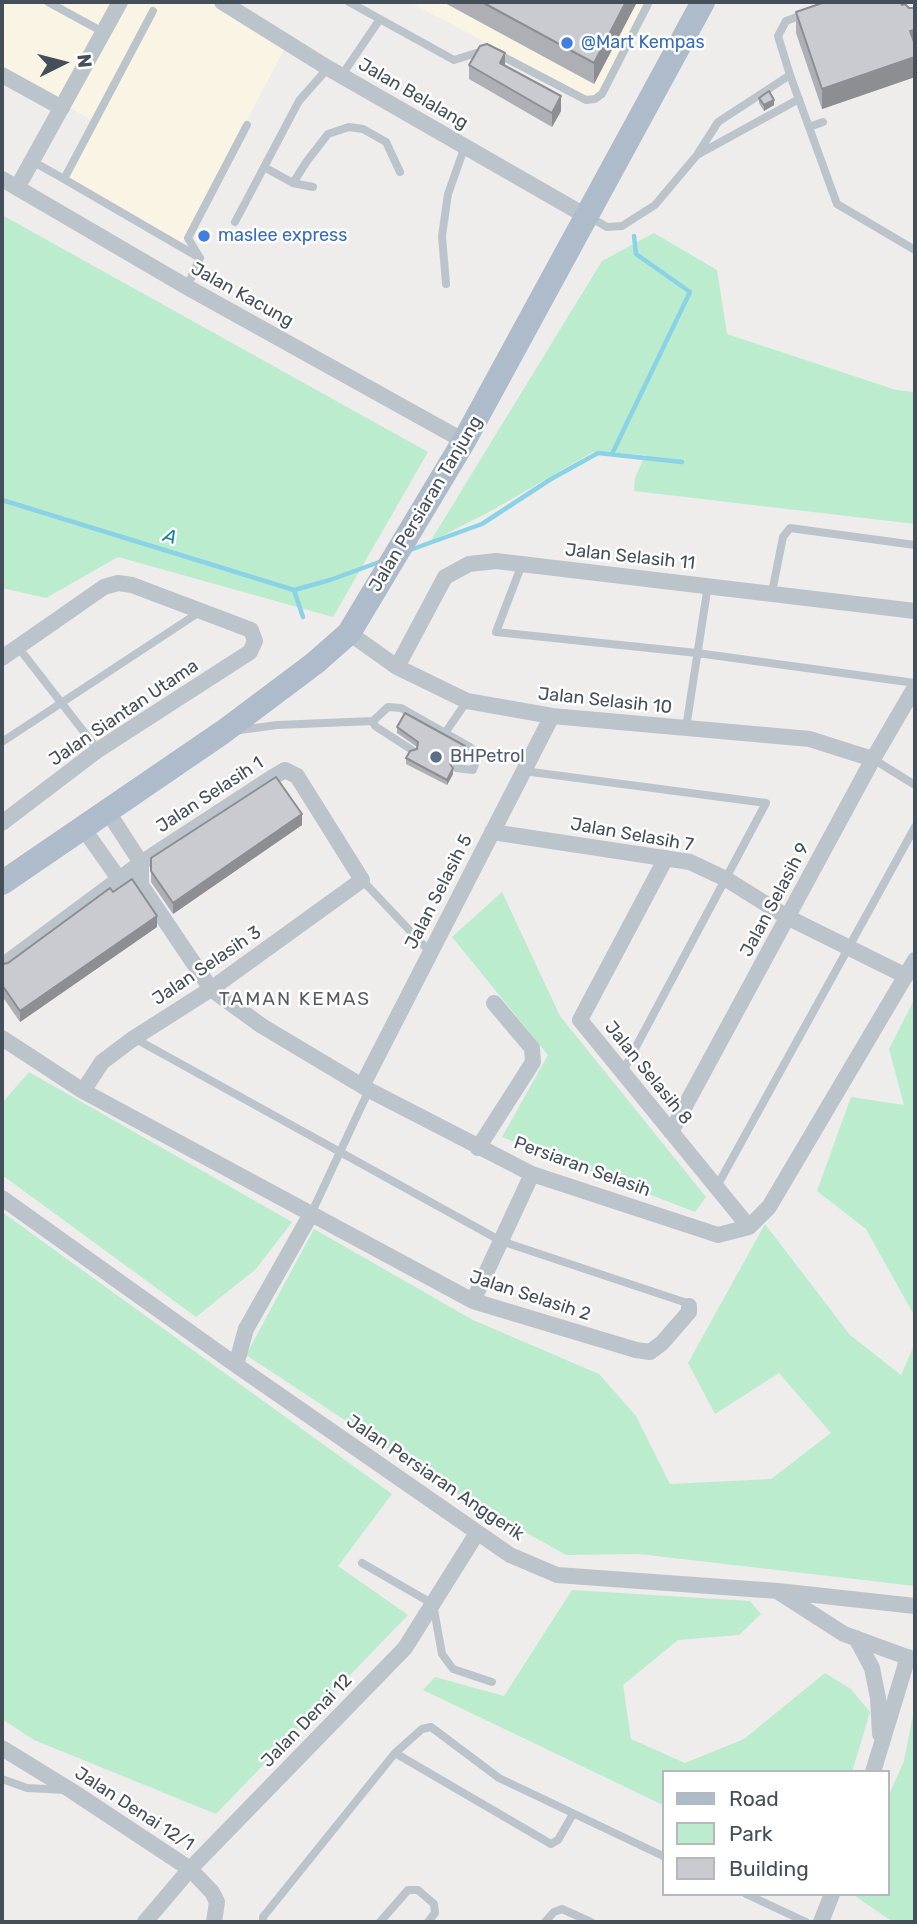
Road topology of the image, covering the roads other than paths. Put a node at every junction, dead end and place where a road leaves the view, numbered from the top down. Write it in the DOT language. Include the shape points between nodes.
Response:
graph roads {
  1 [pos="48,2"];
  2 [pos="120,2"];
  3 [pos="222,2"];
  4 [pos="349,2"];
  5 [pos="649,2"];
  6 [pos="702,2"];
  7 [pos="153,11"];
  8 [pos="802,15"];
  9 [pos="380,19"];
  10 [pos="103,32"];
  11 [pos="335,71"];
  12 [pos="2,75"];
  13 [pos="790,75"];
  14 [pos="799,99"];
  15 [pos="62,108"];
  16 [pos="823,122"];
  17 [pos="247,125"];
  18 [pos="809,127"];
  19 [pos="465,146"];
  20 [pos="697,155"];
  21 [pos="32,161"];
  22 [pos="264,167"];
  23 [pos="400,172"];
  24 [pos="2,179"];
  25 [pos="64,179"];
  26 [pos="293,183"];
  27 [pos="313,187"];
  28 [pos="18,188"];
  29 [pos="586,216"];
  30 [pos="235,222"];
  31 [pos="915,250"];
  32 [pos="200,258"];
  33 [pos="446,284"];
  34 [pos="187,287"];
  35 [pos="464,441"];
  36 [pos="915,545"];
  37 [pos="522,564"];
  38 [pos="708,585"];
  39 [pos="772,592"];
  40 [pos="203,610"];
  41 [pos="915,611"];
  42 [pos="349,633"];
  43 [pos="18,647"];
  44 [pos="697,653"];
  45 [pos="2,658"];
  46 [pos="397,667"];
  47 [pos="915,685"];
  48 [pos="467,701"];
  49 [pos="61,704"];
  50 [pos="552,716"];
  51 [pos="373,721"];
  52 [pos="686,729"];
  53 [pos="223,732"];
  54 [pos="445,733"];
  55 [pos="2,742"];
  56 [pos="99,750"];
  57 [pos="412,750"];
  58 [pos="873,759"];
  59 [pos="456,768"];
  60 [pos="524,771"];
  61 [pos="915,785"];
  62 [pos="108,812"];
  63 [pos="4,820"];
  64 [pos="915,827"];
  65 [pos="83,828"];
  66 [pos="492,832"];
  67 [pos="667,858"];
  68 [pos="141,863"];
  69 [pos="119,878"];
  70 [pos="726,879"];
  71 [pos="362,880"];
  72 [pos="3,882"];
  73 [pos="142,885"];
  74 [pos="787,917"];
  75 [pos="847,948"];
  76 [pos="430,952"];
  77 [pos="915,960"];
  78 [pos="2,966"];
  79 [pos="906,976"];
  80 [pos="211,989"];
  81 [pos="494,1003"];
  82 [pos="2,1038"];
  83 [pos="134,1038"];
  84 [pos="622,1073"];
  85 [pos="365,1088"];
  86 [pos="82,1091"];
  87 [pos="671,1132"];
  88 [pos="478,1148"];
  89 [pos="342,1152"];
  90 [pos="532,1174"];
  91 [pos="716,1188"];
  92 [pos="2,1198"];
  93 [pos="311,1214"];
  94 [pos="749,1227"];
  95 [pos="500,1241"];
  96 [pos="473,1301"];
  97 [pos="689,1306"];
  98 [pos="236,1365"];
  99 [pos="477,1533"];
  100 [pos="362,1563"];
  101 [pos="778,1591"];
  102 [pos="433,1604"];
  103 [pos="915,1606"];
  104 [pos="856,1638"];
  105 [pos="911,1659"];
  106 [pos="492,1682"];
  107 [pos="881,1744"];
  108 [pos="2,1748"];
  109 [pos="395,1754"];
  110 [pos="874,1770"];
  111 [pos="2,1779"];
  112 [pos="72,1791"];
  113 [pos="573,1814"];
  114 [pos="662,1856"];
  115 [pos="190,1869"];
  116 [pos="750,1896"];
  117 [pos="831,1896"];
  118 [pos="145,1922"];
  119 [pos="214,1922"];
  120 [pos="263,1922"];
  121 [pos="380,1922"];
  122 [pos="428,1922"];
  123 [pos="544,1922"];
  124 [pos="592,1922"];
  125 [pos="806,1922"];
  126 [pos="821,1922"];
  1 -- 10 [label="lane"];
  2 -- 10 [label="street"];
  3 -- 11 [label="street, Jalan Belalang"];
  4 -- 9 [label="lane"];
  5 -- 9 [label="lane" via="602,94 586,100 490,50 454,60"];
  6 -- 29 [label="main road, Jalan Persiaran Tanjung"];
  7 -- 25 [label="lane"];
  8 -- 13 [label="lane" via="786,21 778,36"];
  9 -- 11 [label="lane"];
  10 -- 15 [label="street"];
  11 -- 19 [label="street, Jalan Belalang"];
  11 -- 22 [label="lane" via="299,101"];
  12 -- 15 [label="street"];
  13 -- 14 [label="lane"];
  13 -- 20 [label="lane" via="718,122"];
  14 -- 18 [label="lane"];
  14 -- 20 [label="lane"];
  15 -- 21 [label="street"];
  16 -- 18 [label="lane"];
  17 -- 32 [label="lane" via="188,238"];
  18 -- 31 [label="lane" via="837,204"];
  19 -- 29 [label="street, Jalan Belalang"];
  19 -- 33 [label="lane" via="447,194 442,236"];
  20 -- 29 [label="lane" via="655,205 633,220 607,227"];
  21 -- 25 [label="lane"];
  21 -- 28 [label="street"];
  22 -- 26 [label="lane"];
  22 -- 30 [label="lane"];
  23 -- 26 [label="lane" via="386,142 349,127 328,134"];
  24 -- 28 [label="street, Jalan Kacung"];
  25 -- 32 [label="lane"];
  26 -- 27 [label="lane"];
  28 -- 34 [label="street, Jalan Kacung"];
  29 -- 35 [label="main road, Jalan Persiaran Tanjung"];
  32 -- 34 [label="lane"];
  34 -- 35 [label="street, Jalan Kacung"];
  35 -- 42 [label="main road, Jalan Persiaran Tanjung"];
  36 -- 39 [label="lane" via="790,528 783,537"];
  37 -- 38 [label="street, Jalan Selasih 11"];
  37 -- 44 [label="lane" via="496,632"];
  37 -- 46 [label="street, Jalan Selasih 11" via="469,564 444,577"];
  38 -- 39 [label="street, Jalan Selasih 11"];
  38 -- 44 [label="lane"];
  39 -- 41 [label="street, Jalan Selasih 11"];
  40 -- 43 [label="street" via="118,583 104,587"];
  40 -- 49 [label="lane"];
  40 -- 56 [label="street, Jalan Siantan Utama" via="251,630 256,641 250,652"];
  42 -- 46 [label="street, Jalan Selasih 10"];
  42 -- 53 [label="main road, Jalan Persiaran Tanjung"];
  43 -- 45 [label="street"];
  43 -- 49 [label="lane"];
  44 -- 47 [label="lane"];
  44 -- 52 [label="lane"];
  46 -- 48 [label="street, Jalan Selasih 10"];
  47 -- 58 [label="street, Jalan Selasih 9"];
  48 -- 50 [label="street, Jalan Selasih 10"];
  48 -- 54 [label="lane"];
  49 -- 55 [label="lane"];
  49 -- 56 [label="lane"];
  50 -- 52 [label="street, Jalan Selasih 10"];
  50 -- 60 [label="street, Jalan Selasih 5"];
  51 -- 53 [label="lane"];
  51 -- 54 [label="lane" via="388,707 401,708"];
  51 -- 57 [label="lane"];
  52 -- 58 [label="street, Jalan Selasih 10" via="810,739"];
  53 -- 62 [label="main road, Jalan Persiaran Tanjung"];
  54 -- 59 [label="lane" via="478,755 473,770"];
  56 -- 63 [label="street, Jalan Siantan Utama"];
  58 -- 61 [label="lane"];
  58 -- 74 [label="street, Jalan Selasih 9"];
  60 -- 66 [label="street, Jalan Selasih 5"];
  60 -- 70 [label="lane" via="765,803"];
  62 -- 65 [label="main road, Jalan Persiaran Tanjung"];
  62 -- 68 [label="street"];
  64 -- 75 [label="lane"];
  65 -- 69 [label="street"];
  65 -- 72 [label="main road, Jalan Persiaran Tanjung"];
  66 -- 67 [label="street, Jalan Selasih 7"];
  66 -- 76 [label="street, Jalan Selasih 5"];
  67 -- 70 [label="street, Jalan Selasih 7" via="690,862"];
  67 -- 84 [label="street, Jalan Selasih 8" via="580,1020"];
  68 -- 69 [label="street, Jalan Selasih 1"];
  68 -- 71 [label="street, Jalan Selasih 1" via="285,771 297,776"];
  68 -- 73 [label="street"];
  69 -- 73 [label="street"];
  69 -- 78 [label="street, Jalan Selasih 1"];
  70 -- 74 [label="street, Jalan Selasih 7"];
  70 -- 84 [label="lane"];
  71 -- 76 [label="lane, Jalan Selasih 1"];
  71 -- 80 [label="street, Jalan Selasih 3"];
  73 -- 80 [label="street, Persiaran Selasih"];
  74 -- 75 [label="street, Jalan Selasih 7"];
  74 -- 87 [label="street, Jalan Selasih 9"];
  75 -- 79 [label="street, Jalan Selasih 7"];
  75 -- 91 [label="lane"];
  76 -- 85 [label="street, Jalan Selasih 5"];
  77 -- 79 [label="street"];
  79 -- 94 [label="street" via="769,1207"];
  80 -- 83 [label="street, Jalan Selasih 3"];
  80 -- 85 [label="street, Persiaran Selasih" via="262,1026"];
  81 -- 88 [label="street" via="532,1048 533,1062"];
  82 -- 86 [label="street, Jalan Selasih 2"];
  83 -- 86 [label="street, Jalan Selasih 3" via="102,1062"];
  83 -- 89 [label="lane"];
  84 -- 87 [label="street, Jalan Selasih 8"];
  85 -- 88 [label="street, Persiaran Selasih"];
  85 -- 89 [label="lane"];
  86 -- 93 [label="street, Jalan Selasih 2"];
  87 -- 91 [label="street, Jalan Selasih 8"];
  88 -- 90 [label="street, Persiaran Selasih"];
  89 -- 93 [label="lane"];
  89 -- 95 [label="lane"];
  90 -- 94 [label="street, Persiaran Selasih" via="718,1235"];
  90 -- 95 [label="street"];
  91 -- 94 [label="street, Jalan Selasih 8"];
  92 -- 98 [label="street, Jalan Persiaran Anggerik"];
  93 -- 96 [label="street, Jalan Selasih 2"];
  93 -- 98 [label="street" via="246,1329"];
  95 -- 96 [label="street"];
  95 -- 97 [label="lane"];
  96 -- 97 [label="street, Jalan Selasih 2" via="650,1352 689,1312"];
  98 -- 99 [label="street, Jalan Persiaran Anggerik"];
  99 -- 101 [label="street, Jalan Persiaran Anggerik" via="510,1555 557,1575"];
  99 -- 102 [label="street, Jalan Denai 12"];
  100 -- 102 [label="lane"];
  101 -- 103 [label="street, Jalan Persiaran Anggerik"];
  101 -- 104 [label="street"];
  102 -- 106 [label="lane" via="442,1654 453,1669"];
  102 -- 115 [label="street, Jalan Denai 12" via="405,1648"];
  104 -- 105 [label="street"];
  104 -- 107 [label="street" via="872,1668"];
  105 -- 107 [label="street"];
  107 -- 110 [label="street"];
  108 -- 112 [label="street, Jalan Denai 12/1"];
  109 -- 113 [label="lane" via="422,1729 431,1727 499,1778"];
  109 -- 113 [label="lane" via="551,1844"];
  109 -- 120 [label="lane"];
  111 -- 112 [label="lane" via="27,1788"];
  112 -- 115 [label="street, Jalan Denai 12/1"];
  113 -- 114 [label="lane"];
  115 -- 118 [label="street, Jalan Denai 12"];
  115 -- 119 [label="street, Jalan Denai 12/1" via="217,1902"];
  116 -- 125 [label="lane"];
  117 -- 126 [label="street"];
  121 -- 122 [label="lane" via="408,1890 418,1890 434,1904 435,1913"];
  123 -- 124 [label="lane" via="562,1909"];
}
